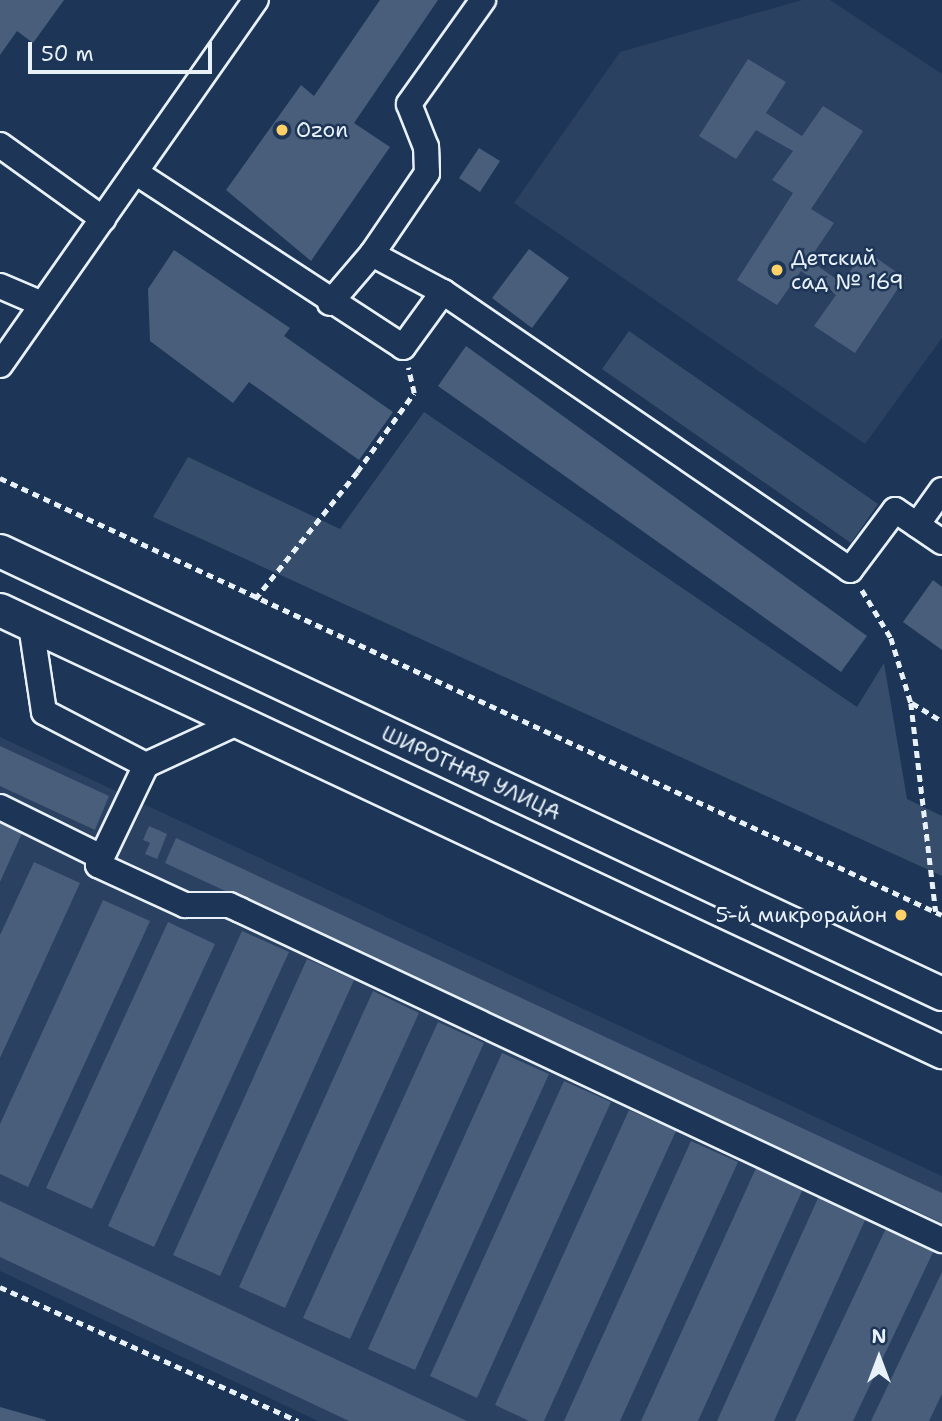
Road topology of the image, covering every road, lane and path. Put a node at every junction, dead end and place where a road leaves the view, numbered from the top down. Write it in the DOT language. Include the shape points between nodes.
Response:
graph roads {
  1 [pos="256,0"];
  2 [pos="483,0"];
  3 [pos="0,145"];
  4 [pos="135,172"];
  5 [pos="103,219"];
  6 [pos="372,254"];
  7 [pos="0,286"];
  8 [pos="443,292"];
  9 [pos="330,303"];
  10 [pos="42,304"];
  11 [pos="403,347"];
  12 [pos="0,365"];
  13 [pos="0,478"];
  14 [pos="942,490"];
  15 [pos="917,524"];
  16 [pos="942,542"];
  17 [pos="0,551"];
  18 [pos="850,570"];
  19 [pos="255,599"];
  20 [pos="0,610"];
  21 [pos="31,625"];
  22 [pos="911,703"];
  23 [pos="942,722"];
  24 [pos="237,723"];
  25 [pos="146,765"];
  26 [pos="0,807"];
  27 [pos="101,857"];
  28 [pos="936,912"];
  29 [pos="942,915"];
  30 [pos="942,994"];
  31 [pos="942,1052"];
  32 [pos="942,1240"];
  33 [pos="0,1287"];
  34 [pos="298,1421"];
  1 -- 4 [label="street"];
  2 -- 6 [label="street" via="409,104 426,147 427,173"];
  3 -- 5 [label="street"];
  4 -- 5 [label="street"];
  4 -- 9 [label="street"];
  5 -- 10 [label="street"];
  6 -- 8 [label="street"];
  6 -- 9 [label="street"];
  7 -- 10 [label="street"];
  8 -- 11 [label="street"];
  8 -- 18 [label="street"];
  9 -- 11 [label="street"];
  10 -- 12 [label="street"];
  11 -- 19 [label="path" via="414,393"];
  13 -- 19 [label="path"];
  14 -- 15 [label="street"];
  15 -- 16 [label="street"];
  15 -- 18 [label="street" via="895,510"];
  17 -- 30 [label="main road, ШИРОТНАЯ УЛИЦА"];
  18 -- 22 [label="path" via="891,638"];
  19 -- 28 [label="path"];
  20 -- 21 [label="main road"];
  21 -- 24 [label="main road"];
  21 -- 25 [label="street" via="44,712"];
  22 -- 23 [label="path"];
  22 -- 28 [label="path"];
  24 -- 25 [label="street"];
  24 -- 31 [label="main road"];
  25 -- 27 [label="street"];
  26 -- 27 [label="street"];
  27 -- 32 [label="street" via="98,865 185,905 229,905 240,910"];
  28 -- 29 [label="path"];
  33 -- 34 [label="path"];
}
